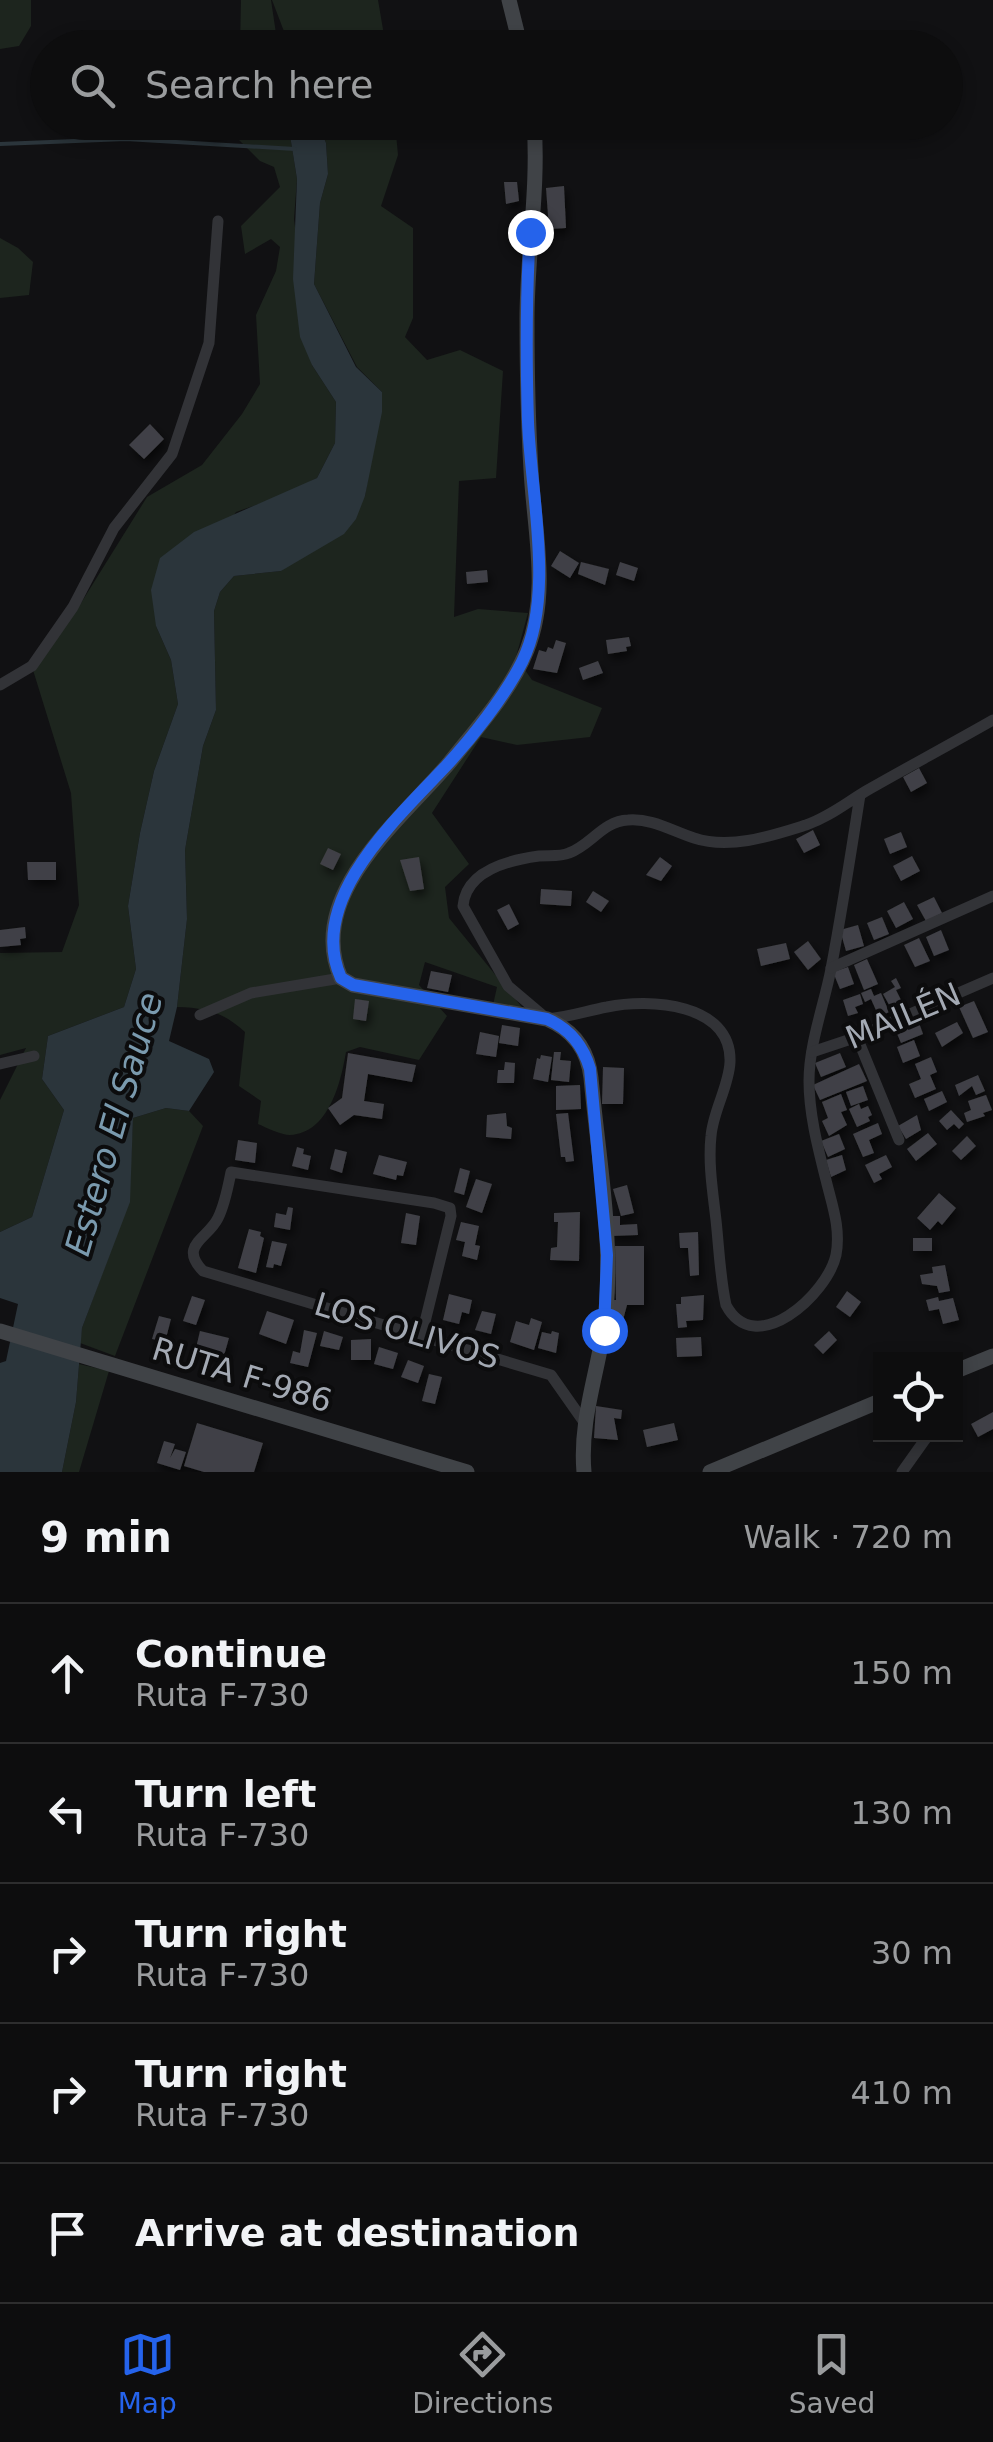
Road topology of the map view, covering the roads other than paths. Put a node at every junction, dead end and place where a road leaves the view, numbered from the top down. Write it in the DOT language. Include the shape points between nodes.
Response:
graph roads {
  1 [pos="509,0"];
  2 [pos="516,30"];
  3 [pos="534,140"];
  4 [pos="218,221"];
  5 [pos="0,685"];
  6 [pos="993,720"];
  7 [pos="860,795"];
  8 [pos="993,896"];
  9 [pos="831,968"];
  10 [pos="341,978"];
  11 [pos="993,978"];
  12 [pos="200,1015"];
  13 [pos="547,1019"];
  14 [pos="857,1037"];
  15 [pos="812,1052"];
  16 [pos="34,1056"];
  17 [pos="0,1064"];
  18 [pos="900,1140"];
  19 [pos="4,1332"];
  20 [pos="422,1334"];
  21 [pos="993,1356"];
  22 [pos="963,1368"];
  23 [pos="873,1403"];
  24 [pos="584,1422"];
  25 [pos="923,1442"];
  26 [pos="467,1472"];
  27 [pos="584,1472"];
  28 [pos="710,1472"];
  29 [pos="902,1472"];
  1 -- 2 [label="street"];
  3 -- 10 [label="street" via="527,363 540,572 536,620 508,686 392,824 342,898 332,941"];
  4 -- 5 [label="street" via="209,344 172,454 114,528 74,607 32,666"];
  6 -- 7 [label="street"];
  7 -- 9 [label="street"];
  7 -- 13 [label="street" via="819,820 730,843 626,820 571,853 478,876 463,906 508,986"];
  8 -- 9 [label="street"];
  9 -- 15 [label="street"];
  10 -- 12 [label="street" via="252,993"];
  10 -- 13 [label="street" via="366,990"];
  11 -- 14 [label="street, MAILÉN"];
  13 -- 15 [label="street" via="652,1005 693,1011 720,1030 730,1060 712,1122 710,1166 726,1304 750,1326 776,1322 808,1301 837,1251 837,1220 809,1089"];
  13 -- 24 [label="street" via="580,1044 591,1078 608,1283"];
  14 -- 15 [label="street, MAILÉN"];
  14 -- 18 [label="street"];
  16 -- 17 [label="street"];
  19 -- 26 [label="street, RUTA F-986"];
  20 -- 20 [label="street, LOS OLIVOS" via="450,1208 231,1172 220,1214 194,1247 196,1263 207,1274"];
  20 -- 24 [label="street, LOS OLIVOS" via="551,1375"];
  21 -- 22 [label="street"];
  23 -- 28 [label="street"];
  24 -- 27 [label="street"];
  25 -- 29 [label="street"];
}
